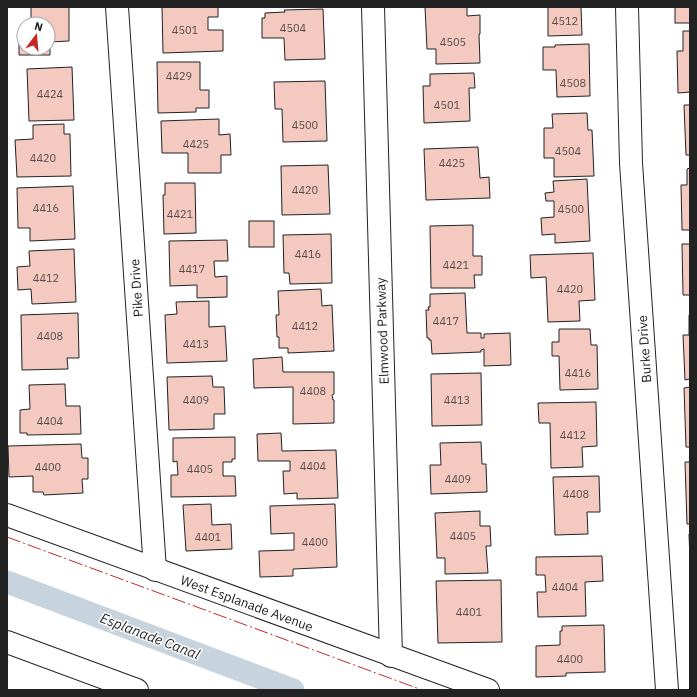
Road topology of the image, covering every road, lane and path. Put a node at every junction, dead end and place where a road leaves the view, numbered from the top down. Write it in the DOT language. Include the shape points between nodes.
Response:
graph roads {
  1 [pos="117,7"];
  2 [pos="373,7"];
  3 [pos="627,7"];
  4 [pos="7,515"];
  5 [pos="156,570"];
  6 [pos="7,642"];
  7 [pos="391,656"];
  8 [pos="137,690"];
  9 [pos="488,690"];
  10 [pos="667,690"];
  1 -- 5 [label="street, Pike Drive"];
  2 -- 7 [label="street, Elmwood Parkway"];
  3 -- 10 [label="street, Burke Drive" via="631,163"];
  4 -- 5 [label="street, West Esplanade Avenue"];
  5 -- 7 [label="street, West Esplanade Avenue"];
  6 -- 8 [label="street"];
  7 -- 9 [label="street, West Esplanade Avenue"];
}
